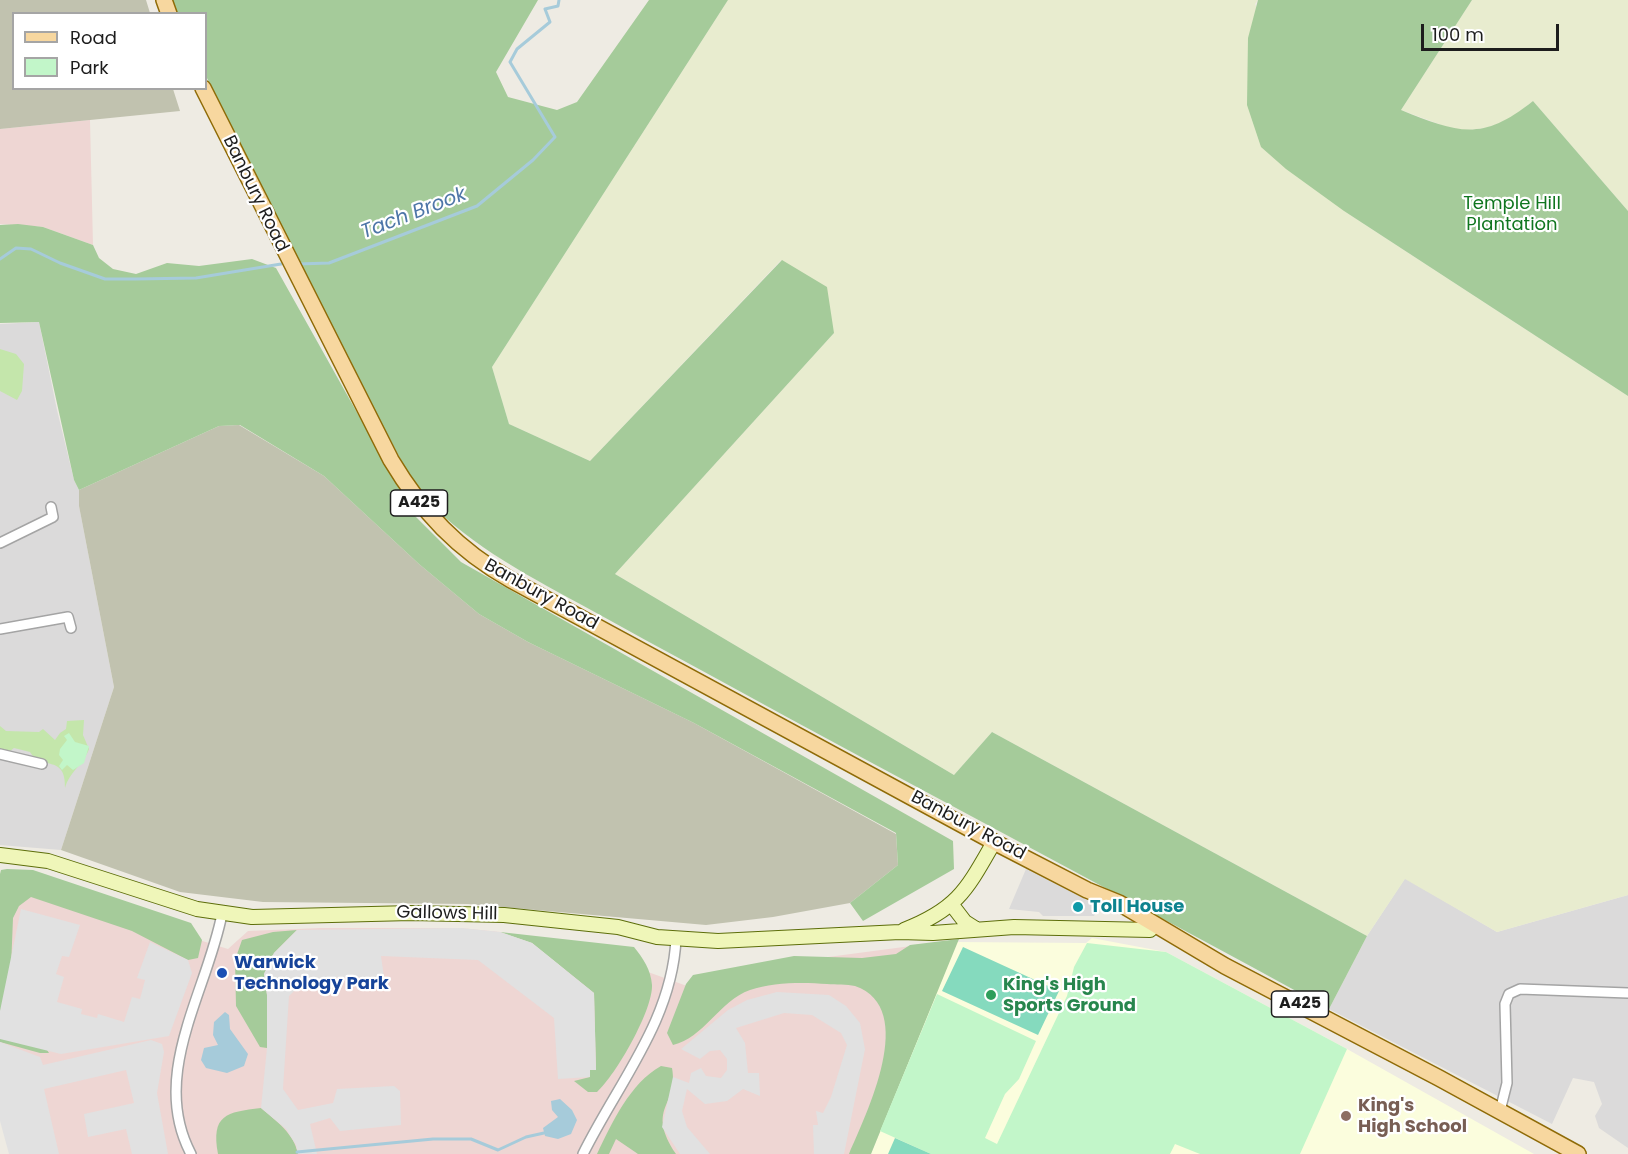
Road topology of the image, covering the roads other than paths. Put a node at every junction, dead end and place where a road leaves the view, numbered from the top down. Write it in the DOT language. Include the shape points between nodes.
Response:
graph roads {
  1 [pos="204,90"];
  2 [pos="57,528"];
  3 [pos="0,543"];
  4 [pos="66,605"];
  5 [pos="68,617"];
  6 [pos="71,628"];
  7 [pos="0,629"];
  8 [pos="0,754"];
  9 [pos="42,764"];
  10 [pos="994,842"];
  11 [pos="0,855"];
  12 [pos="1087,891"];
  13 [pos="952,905"];
  14 [pos="222,914"];
  15 [pos="976,929"];
  16 [pos="1150,930"];
  17 [pos="900,932"];
  18 [pos="676,939"];
  19 [pos="1188,945"];
  20 [pos="1628,993"];
  21 [pos="1500,1111"];
  22 [pos="191,1154"];
  23 [pos="583,1154"];
  24 [pos="1578,1154"];
  1 -- 10 [label="main road, Banbury Road / A425" via="391,460 440,528 473,557 511,580"];
  2 -- 3 [label="street" via="52,512"];
  4 -- 5 [label="street"];
  5 -- 6 [label="street"];
  5 -- 7 [label="street"];
  8 -- 9 [label="street"];
  10 -- 12 [label="main road, Banbury Road / A425"];
  10 -- 13 [label="street, Gallows Hill" via="967,889"];
  11 -- 14 [label="street, Gallows Hill" via="48,861 175,903"];
  12 -- 16 [label="main road, Banbury Road / A425" via="1105,906"];
  12 -- 19 [label="main road, Banbury Road / A425" via="1119,903"];
  13 -- 15 [label="street"];
  13 -- 17 [label="street, Gallows Hill"];
  14 -- 18 [label="street, Gallows Hill" via="278,918 411,913 582,918"];
  14 -- 22 [label="street" via="177,1068 175,1105"];
  15 -- 16 [label="street, Gallows Hill"];
  15 -- 17 [label="street, Gallows Hill"];
  16 -- 19 [label="main road, Banbury Road / A425"];
  17 -- 18 [label="street, Gallows Hill" via="733,941"];
  18 -- 23 [label="street" via="669,987 646,1044"];
  19 -- 21 [label="main road, Banbury Road / A425"];
  20 -- 21 [label="street" via="1520,989 1509,994 1505,1004 1506,1088"];
  21 -- 24 [label="main road, Banbury Road / A425"];
}
